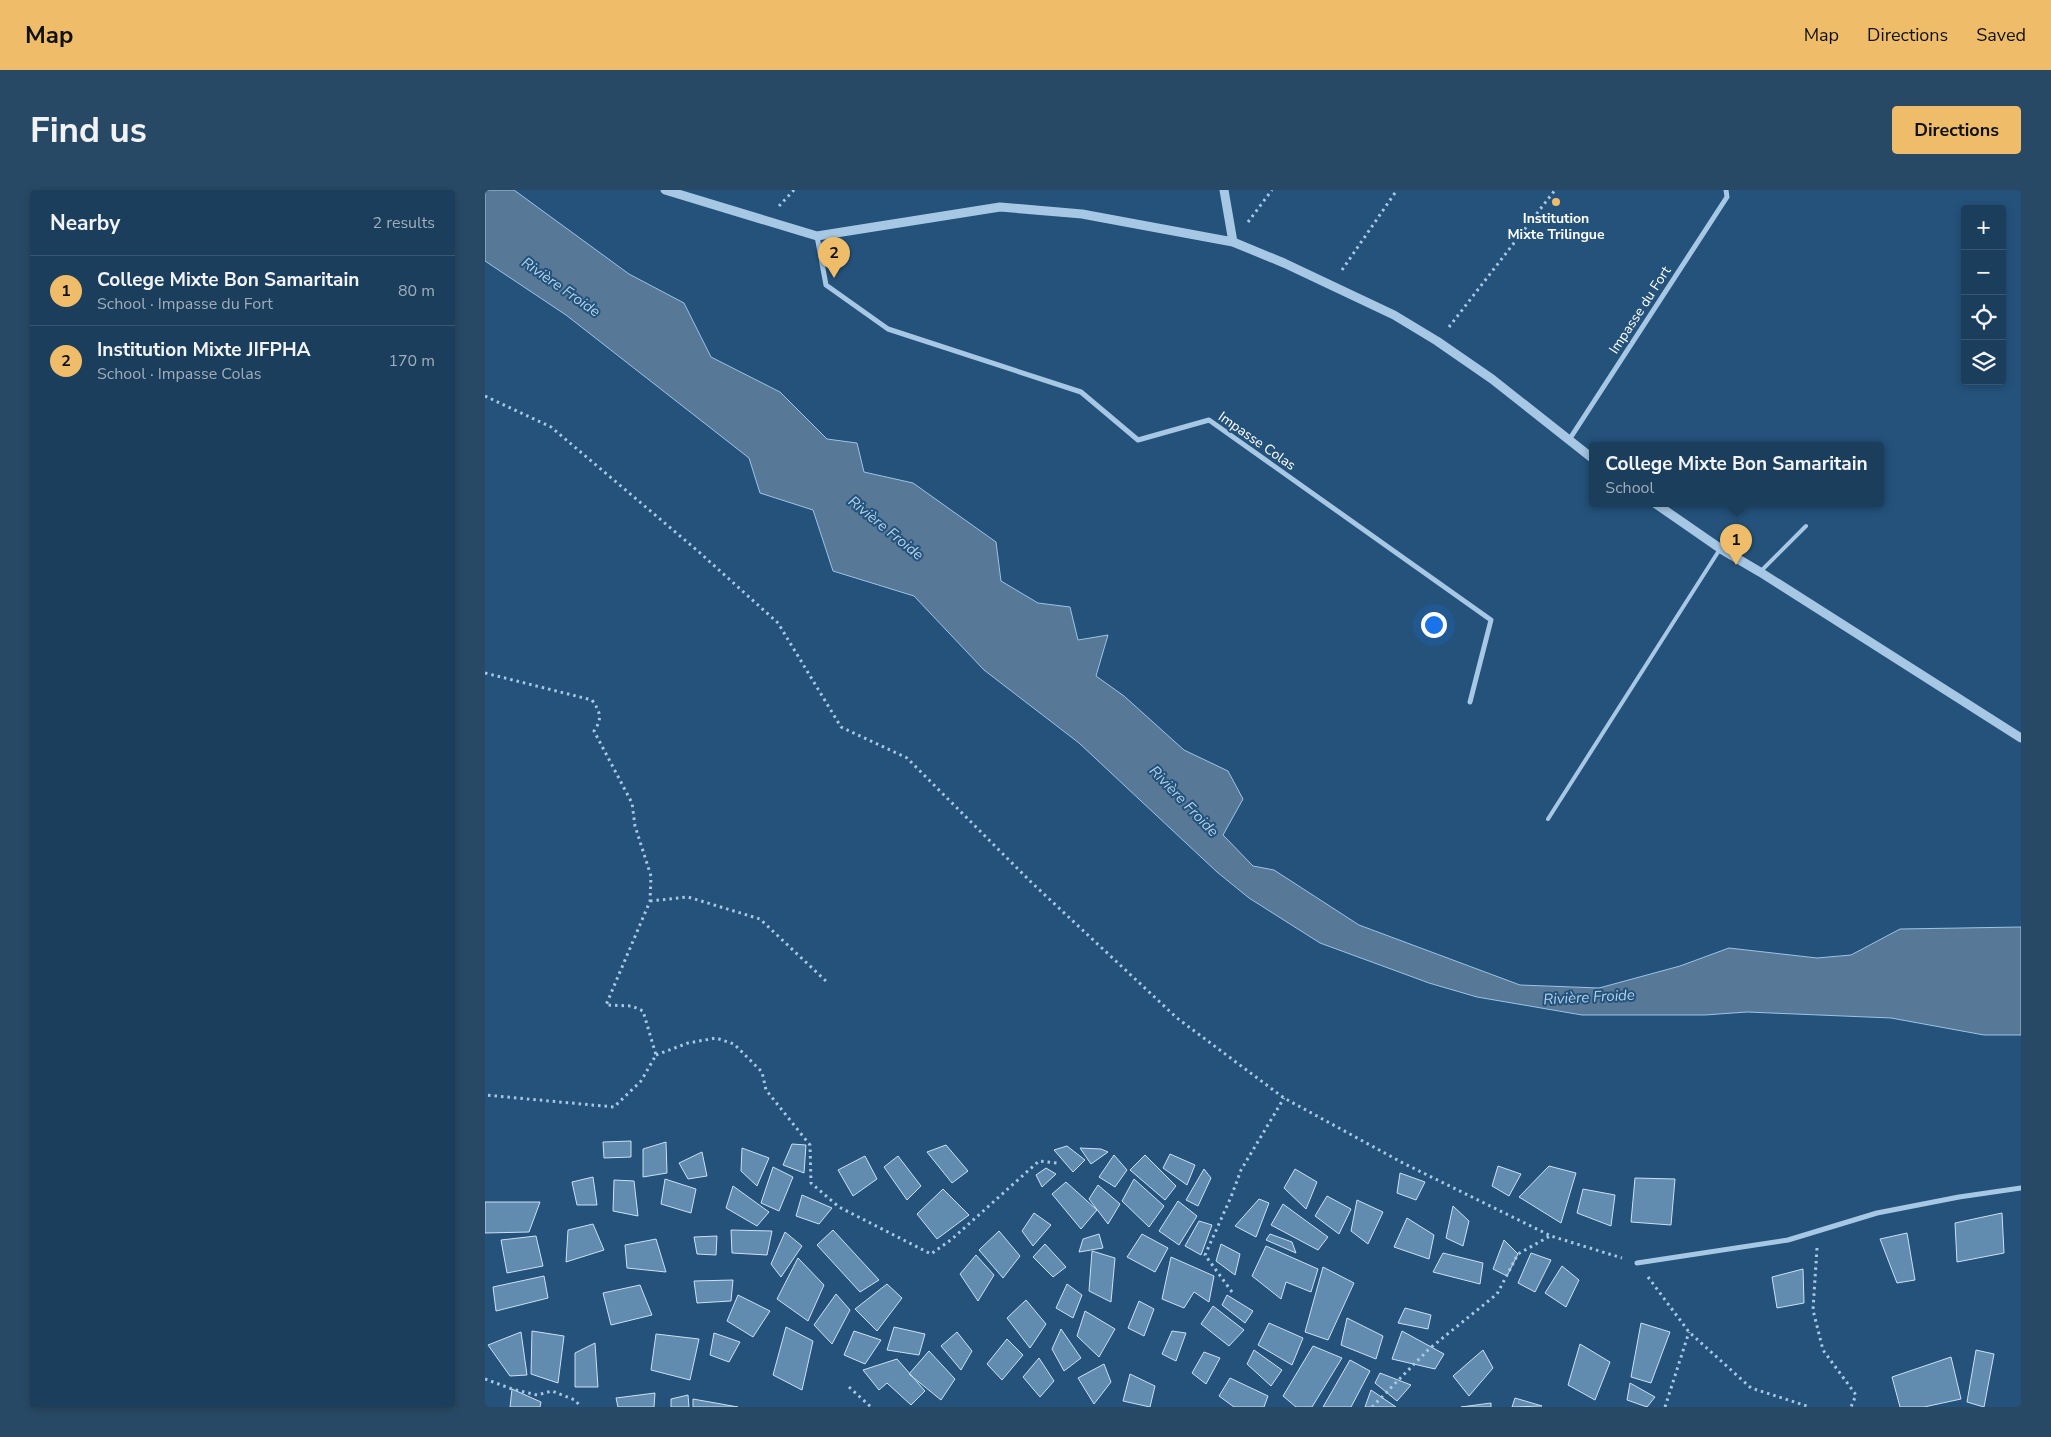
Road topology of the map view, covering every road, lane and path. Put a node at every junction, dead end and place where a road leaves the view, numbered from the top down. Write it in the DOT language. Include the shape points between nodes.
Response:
graph roads {
  1 [pos="665,190"];
  2 [pos="1224,190"];
  3 [pos="1272,190"];
  4 [pos="1397,190"];
  5 [pos="1555,190"];
  6 [pos="1726,190"];
  7 [pos="817,236"];
  8 [pos="1233,242"];
  9 [pos="1332,284"];
  10 [pos="1437,341"];
  11 [pos="485,396"];
  12 [pos="1569,441"];
  13 [pos="1589,456"];
  14 [pos="1660,507"];
  15 [pos="1806,526"];
  16 [pos="1721,549"];
  17 [pos="1760,572"];
  18 [pos="485,673"];
  19 [pos="1470,702"];
  20 [pos="2021,738"];
  21 [pos="1548,819"];
  22 [pos="650,901"];
  23 [pos="828,983"];
  24 [pos="656,1055"];
  25 [pos="485,1095"];
  26 [pos="1285,1098"];
  27 [pos="1057,1163"];
  28 [pos="2021,1188"];
  29 [pos="1817,1233"];
  30 [pos="1551,1236"];
  31 [pos="1637,1263"];
  32 [pos="1232,1292"];
  33 [pos="1689,1332"];
  34 [pos="485,1379"];
  35 [pos="849,1386"];
  36 [pos="581,1407"];
  37 [pos="871,1407"];
  38 [pos="1372,1407"];
  39 [pos="1665,1407"];
  40 [pos="1810,1407"];
  41 [pos="1851,1407"];
  1 -- 7 [label="street"];
  2 -- 8 [label="street"];
  3 -- 8 [label="path"];
  4 -- 9 [label="path"];
  5 -- 10 [label="path"];
  6 -- 12 [label="street, Impasse du Fort" via="1727,197"];
  7 -- 8 [label="street" via="1001,208 1082,214"];
  7 -- 19 [label="street, Impasse Colas" via="826,285 888,329 1081,392 1138,440 1209,420 1491,620"];
  8 -- 9 [label="street"];
  9 -- 10 [label="street"];
  10 -- 12 [label="street" via="1492,379"];
  11 -- 26 [label="path" via="551,427 699,552 778,623 841,727 907,758 1031,882 1177,1018"];
  12 -- 13 [label="street"];
  14 -- 16 [label="street"];
  15 -- 17 [label="lane"];
  16 -- 17 [label="street"];
  16 -- 21 [label="lane"];
  17 -- 20 [label="street"];
  18 -- 22 [label="path" via="592,700 600,712 600,722 594,731 632,803 635,826 651,876"];
  22 -- 23 [label="path" via="688,897 759,918"];
  22 -- 24 [label="path" via="606,1005 632,1006 643,1011"];
  24 -- 25 [label="path" via="641,1081 614,1107"];
  24 -- 27 [label="path" via="688,1043 716,1038 734,1044 762,1072 766,1090 810,1145 811,1183 839,1206 931,1254 1039,1160"];
  26 -- 30 [label="path" via="1403,1163"];
  26 -- 32 [label="path" via="1241,1170 1205,1256"];
  28 -- 29 [label="street" via="1959,1196 1877,1213"];
  29 -- 31 [label="street"];
  29 -- 41 [label="path" via="1813,1310 1823,1350 1856,1394"];
  30 -- 31 [label="path"];
  30 -- 38 [label="path" via="1518,1254 1497,1294 1429,1349"];
  31 -- 33 [label="path"];
  33 -- 39 [label="path"];
  33 -- 40 [label="path" via="1751,1388"];
  34 -- 36 [label="path" via="537,1394 552,1391 575,1400"];
  35 -- 37 [label="path"];
}
